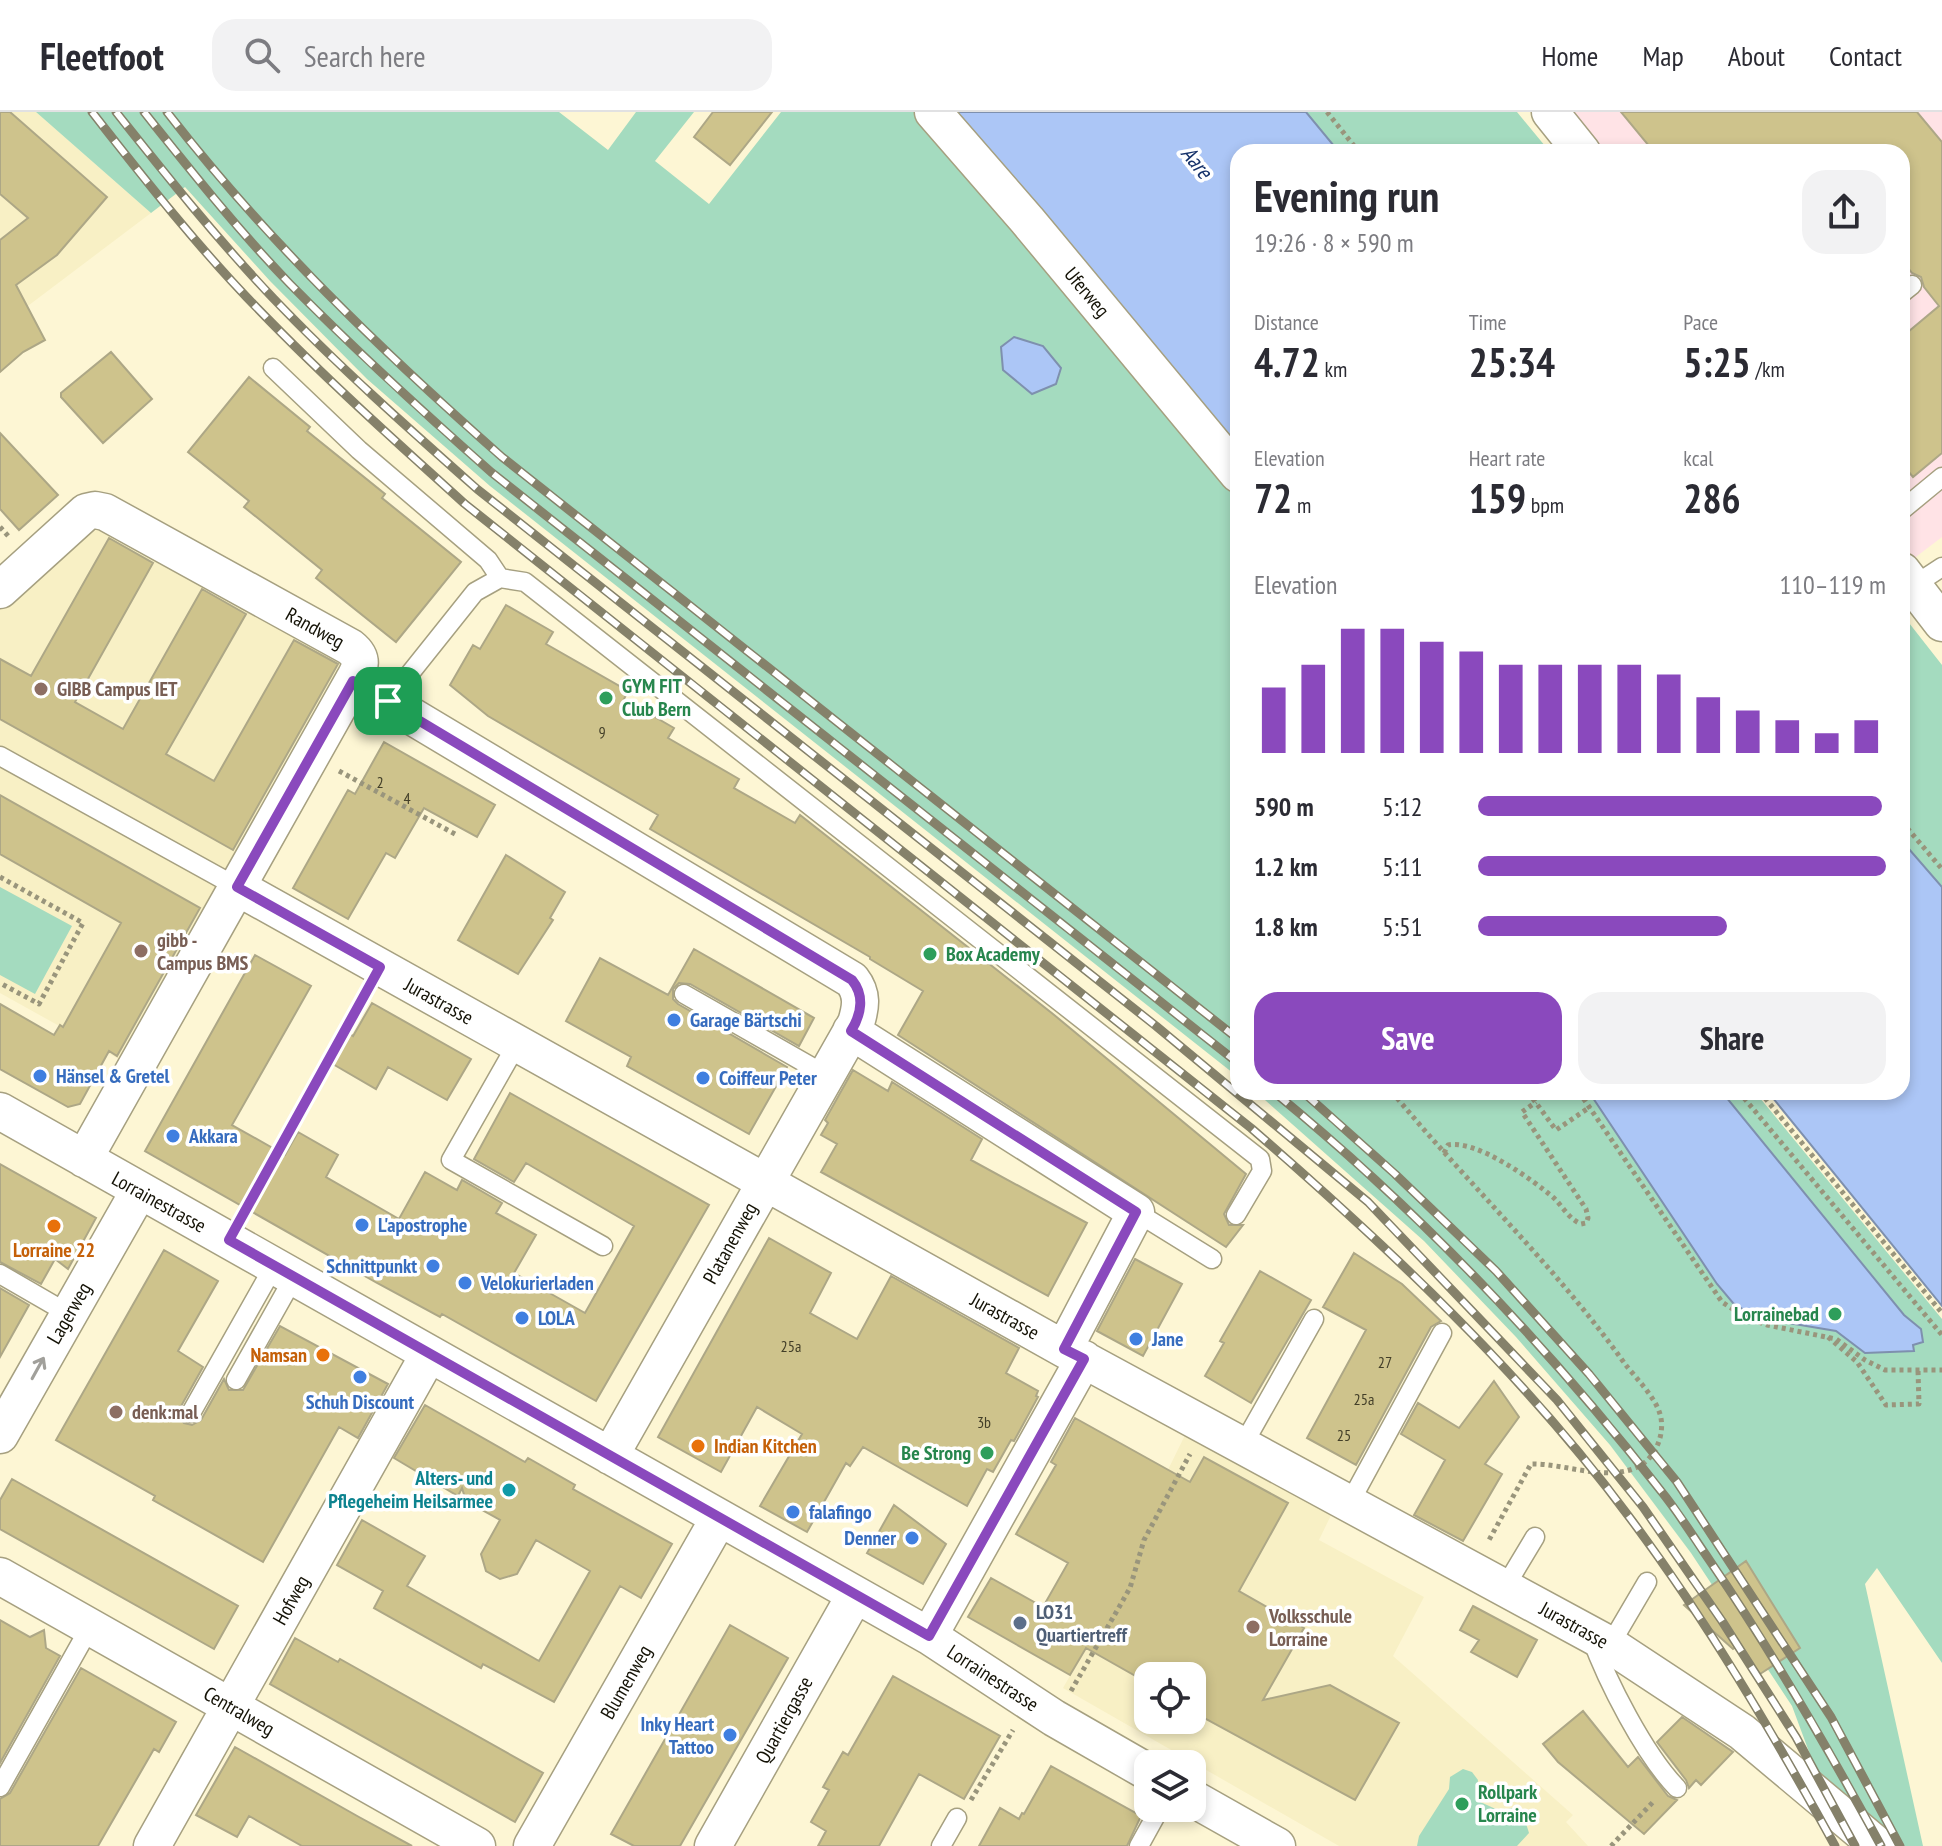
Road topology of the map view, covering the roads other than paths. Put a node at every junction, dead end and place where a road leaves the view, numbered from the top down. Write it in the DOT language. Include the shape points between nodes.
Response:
graph roads {
  1 [pos="933,112"];
  2 [pos="1550,112"];
  3 [pos="1576,144"];
  4 [pos="273,368"];
  5 [pos="1230,464"];
  6 [pos="1942,477"];
  7 [pos="1910,503"];
  8 [pos="1919,575"];
  9 [pos="500,578"];
  10 [pos="0,590"];
  11 [pos="1942,623"];
  12 [pos="353,681"];
  13 [pos="388,701"];
  14 [pos="0,756"];
  15 [pos="237,887"];
  16 [pos="684,994"];
  17 [pos="851,1031"];
  18 [pos="517,1044"];
  19 [pos="826,1075"];
  20 [pos="0,1111"];
  21 [pos="84,1159"];
  22 [pos="764,1183"];
  23 [pos="139,1191"];
  24 [pos="1136,1212"];
  25 [pos="1236,1215"];
  26 [pos="603,1246"];
  27 [pos="1212,1259"];
  28 [pos="284,1271"];
  29 [pos="0,1274"];
  30 [pos="69,1314"];
  31 [pos="1314,1319"];
  32 [pos="1442,1333"];
  33 [pos="429,1354"];
  34 [pos="1074,1354"];
  35 [pos="236,1380"];
  36 [pos="191,1413"];
  37 [pos="0,1435"];
  38 [pos="1243,1445"];
  39 [pos="610,1456"];
  40 [pos="1349,1504"];
  41 [pos="719,1518"];
  42 [pos="1535,1537"];
  43 [pos="0,1576"];
  44 [pos="1647,1582"];
  45 [pos="1505,1587"];
  46 [pos="855,1595"];
  47 [pos="90,1627"];
  48 [pos="929,1636"];
  49 [pos="1600,1639"];
  50 [pos="231,1707"];
  51 [pos="1134,1764"];
  52 [pos="1674,1785"];
  53 [pos="0,1787"];
  54 [pos="1206,1806"];
  55 [pos="961,1810"];
  56 [pos="1152,1822"];
  57 [pos="152,1846"];
  58 [pos="477,1846"];
  59 [pos="532,1846"];
  60 [pos="713,1846"];
  61 [pos="941,1846"];
  62 [pos="1139,1846"];
  63 [pos="1277,1846"];
  64 [pos="1878,1846"];
  1 -- 5 [label="street, Uferweg"];
  2 -- 3 [label="street"];
  4 -- 9 [label="lane" via="488,560"];
  6 -- 7 [label="lane"];
  8 -- 11 [label="street"];
  9 -- 13 [label="lane" via="475,592"];
  9 -- 25 [label="lane" via="525,582 1260,1159 1262,1171"];
  10 -- 12 [label="street, Randweg" via="80,517 105,512 350,647 360,661"];
  12 -- 13 [label="street"];
  12 -- 15 [label="street"];
  13 -- 17 [label="street" via="852,980 861,997"];
  14 -- 15 [label="lane"];
  15 -- 18 [label="street, Jurastrasse"];
  15 -- 21 [label="street"];
  16 -- 19 [label="lane"];
  17 -- 19 [label="street, Platanenweg"];
  17 -- 24 [label="street" via="981,1101"];
  18 -- 22 [label="street, Jurastrasse"];
  18 -- 26 [label="lane" via="451,1160"];
  19 -- 22 [label="street, Platanenweg"];
  20 -- 21 [label="street, Lorrainestrasse"];
  21 -- 23 [label="street, Lorrainestrasse"];
  22 -- 34 [label="street, Jurastrasse"];
  22 -- 39 [label="street, Platanenweg"];
  23 -- 28 [label="street, Lorrainestrasse"];
  23 -- 30 [label="street, Lagerweg"];
  24 -- 27 [label="lane"];
  24 -- 34 [label="street"];
  28 -- 33 [label="street, Lorrainestrasse"];
  28 -- 35 [label="lane"];
  28 -- 36 [label="lane"];
  29 -- 30 [label="lane"];
  37 -- 30 [label="street, Lagerweg, one-way"];
  31 -- 38 [label="lane"];
  32 -- 40 [label="lane"];
  33 -- 39 [label="street, Lorrainestrasse"];
  33 -- 50 [label="street, Hofweg"];
  34 -- 38 [label="street, Jurastrasse"];
  34 -- 48 [label="street"];
  38 -- 40 [label="street, Jurastrasse"];
  39 -- 41 [label="street, Lorrainestrasse"];
  40 -- 45 [label="street, Jurastrasse"];
  41 -- 46 [label="street, Lorrainestrasse"];
  41 -- 59 [label="street, Blumenweg"];
  42 -- 45 [label="lane"];
  43 -- 47 [label="street, Centralweg"];
  44 -- 49 [label="lane"];
  45 -- 49 [label="street, Jurastrasse"];
  46 -- 48 [label="street, Lorrainestrasse"];
  46 -- 60 [label="street, Quartiergasse"];
  47 -- 50 [label="street, Centralweg"];
  47 -- 53 [label="lane"];
  48 -- 51 [label="street, Lorrainestrasse"];
  49 -- 52 [label="lane" via="1608,1677 1659,1769"];
  49 -- 64 [label="street, Jurastrasse" via="1742,1732"];
  50 -- 57 [label="street, Hofweg"];
  50 -- 58 [label="street, Centralweg"];
  54 -- 63 [label="street"];
  55 -- 61 [label="lane"];
  56 -- 62 [label="lane"];
}
